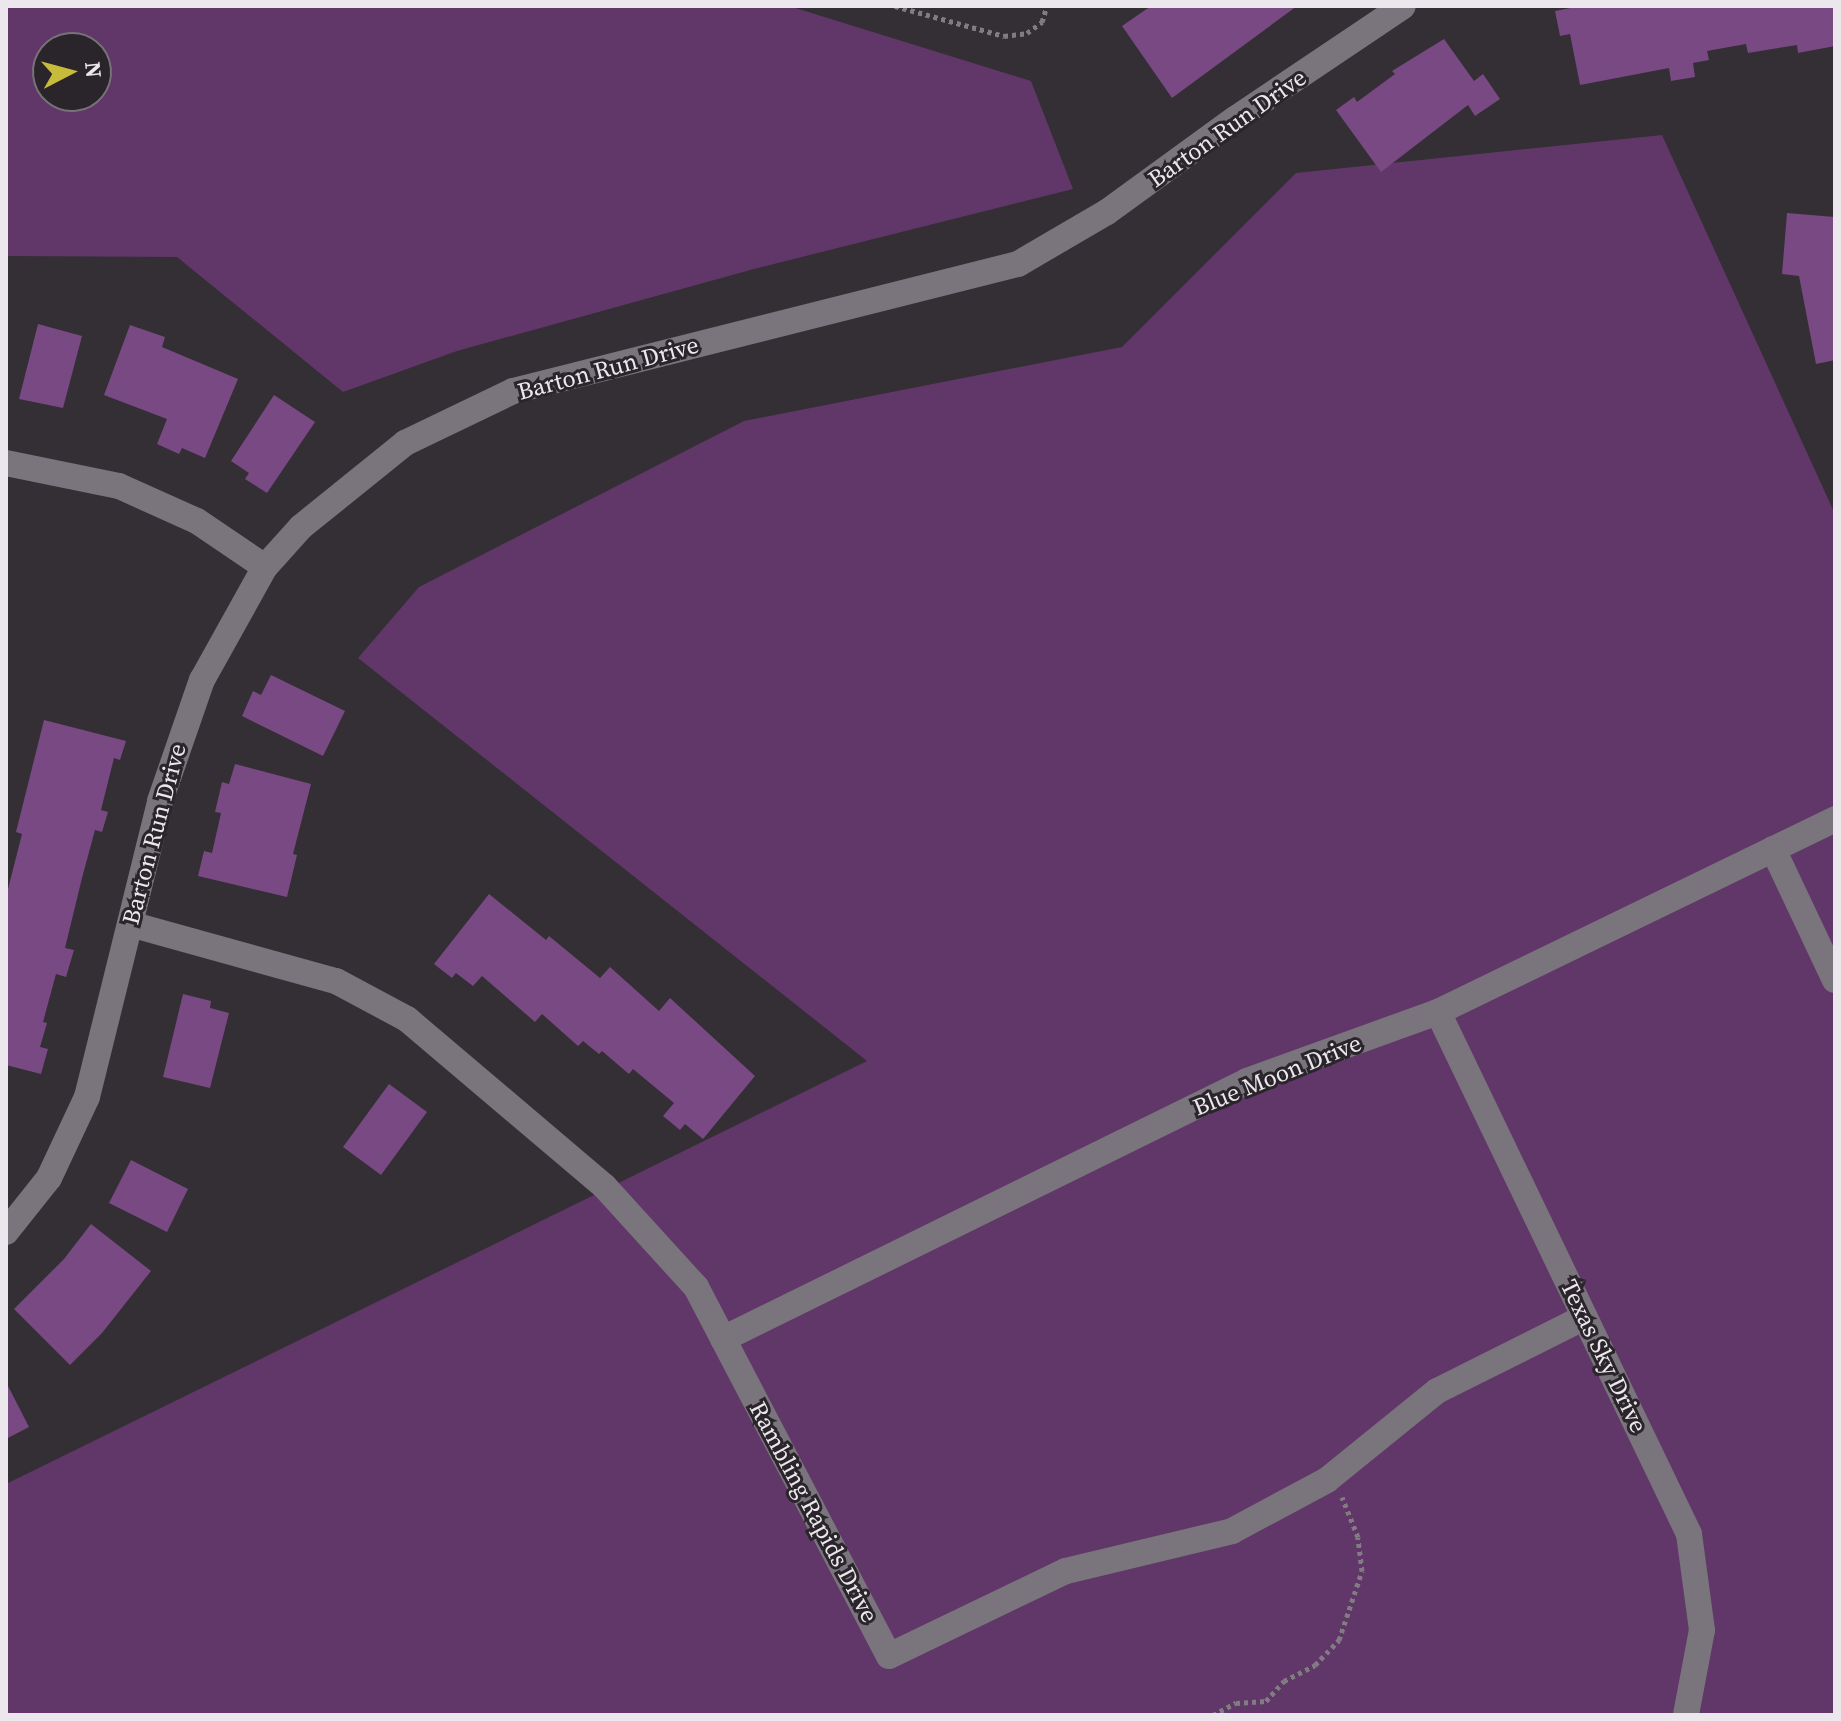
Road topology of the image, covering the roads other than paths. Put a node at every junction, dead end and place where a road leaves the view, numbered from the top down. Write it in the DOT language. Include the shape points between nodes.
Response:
graph roads {
  1 [pos="1403,6"];
  2 [pos="6,463"];
  3 [pos="265,567"];
  4 [pos="1835,819"];
  5 [pos="1773,849"];
  6 [pos="130,924"];
  7 [pos="1835,980"];
  8 [pos="1438,1012"];
  9 [pos="6,1232"];
  10 [pos="1585,1317"];
  11 [pos="723,1339"];
  12 [pos="1686,1715"];
  1 -- 3 [label="street, Barton Run Drive" via="1107,212 1018,264 513,391 405,443 310,519"];
  2 -- 3 [label="street" via="119,486 197,521"];
  3 -- 6 [label="street, Barton Run Drive" via="202,680 179,739"];
  4 -- 5 [label="street, Blue Moon Drive"];
  5 -- 7 [label="street"];
  5 -- 8 [label="street, Blue Moon Drive"];
  6 -- 9 [label="street, Barton Run Drive" via="87,1097 49,1178"];
  6 -- 11 [label="street, Rambling Rapids Drive" via="336,981 407,1019 604,1186 696,1287"];
  8 -- 10 [label="street, Texas Sky Drive"];
  8 -- 11 [label="street, Blue Moon Drive" via="1247,1081"];
  10 -- 11 [label="street, Rambling Rapids Drive" via="1437,1391 1327,1480 1232,1531 1066,1571 889,1656"];
  10 -- 12 [label="street, Texas Sky Drive" via="1689,1534 1702,1630"];
}
